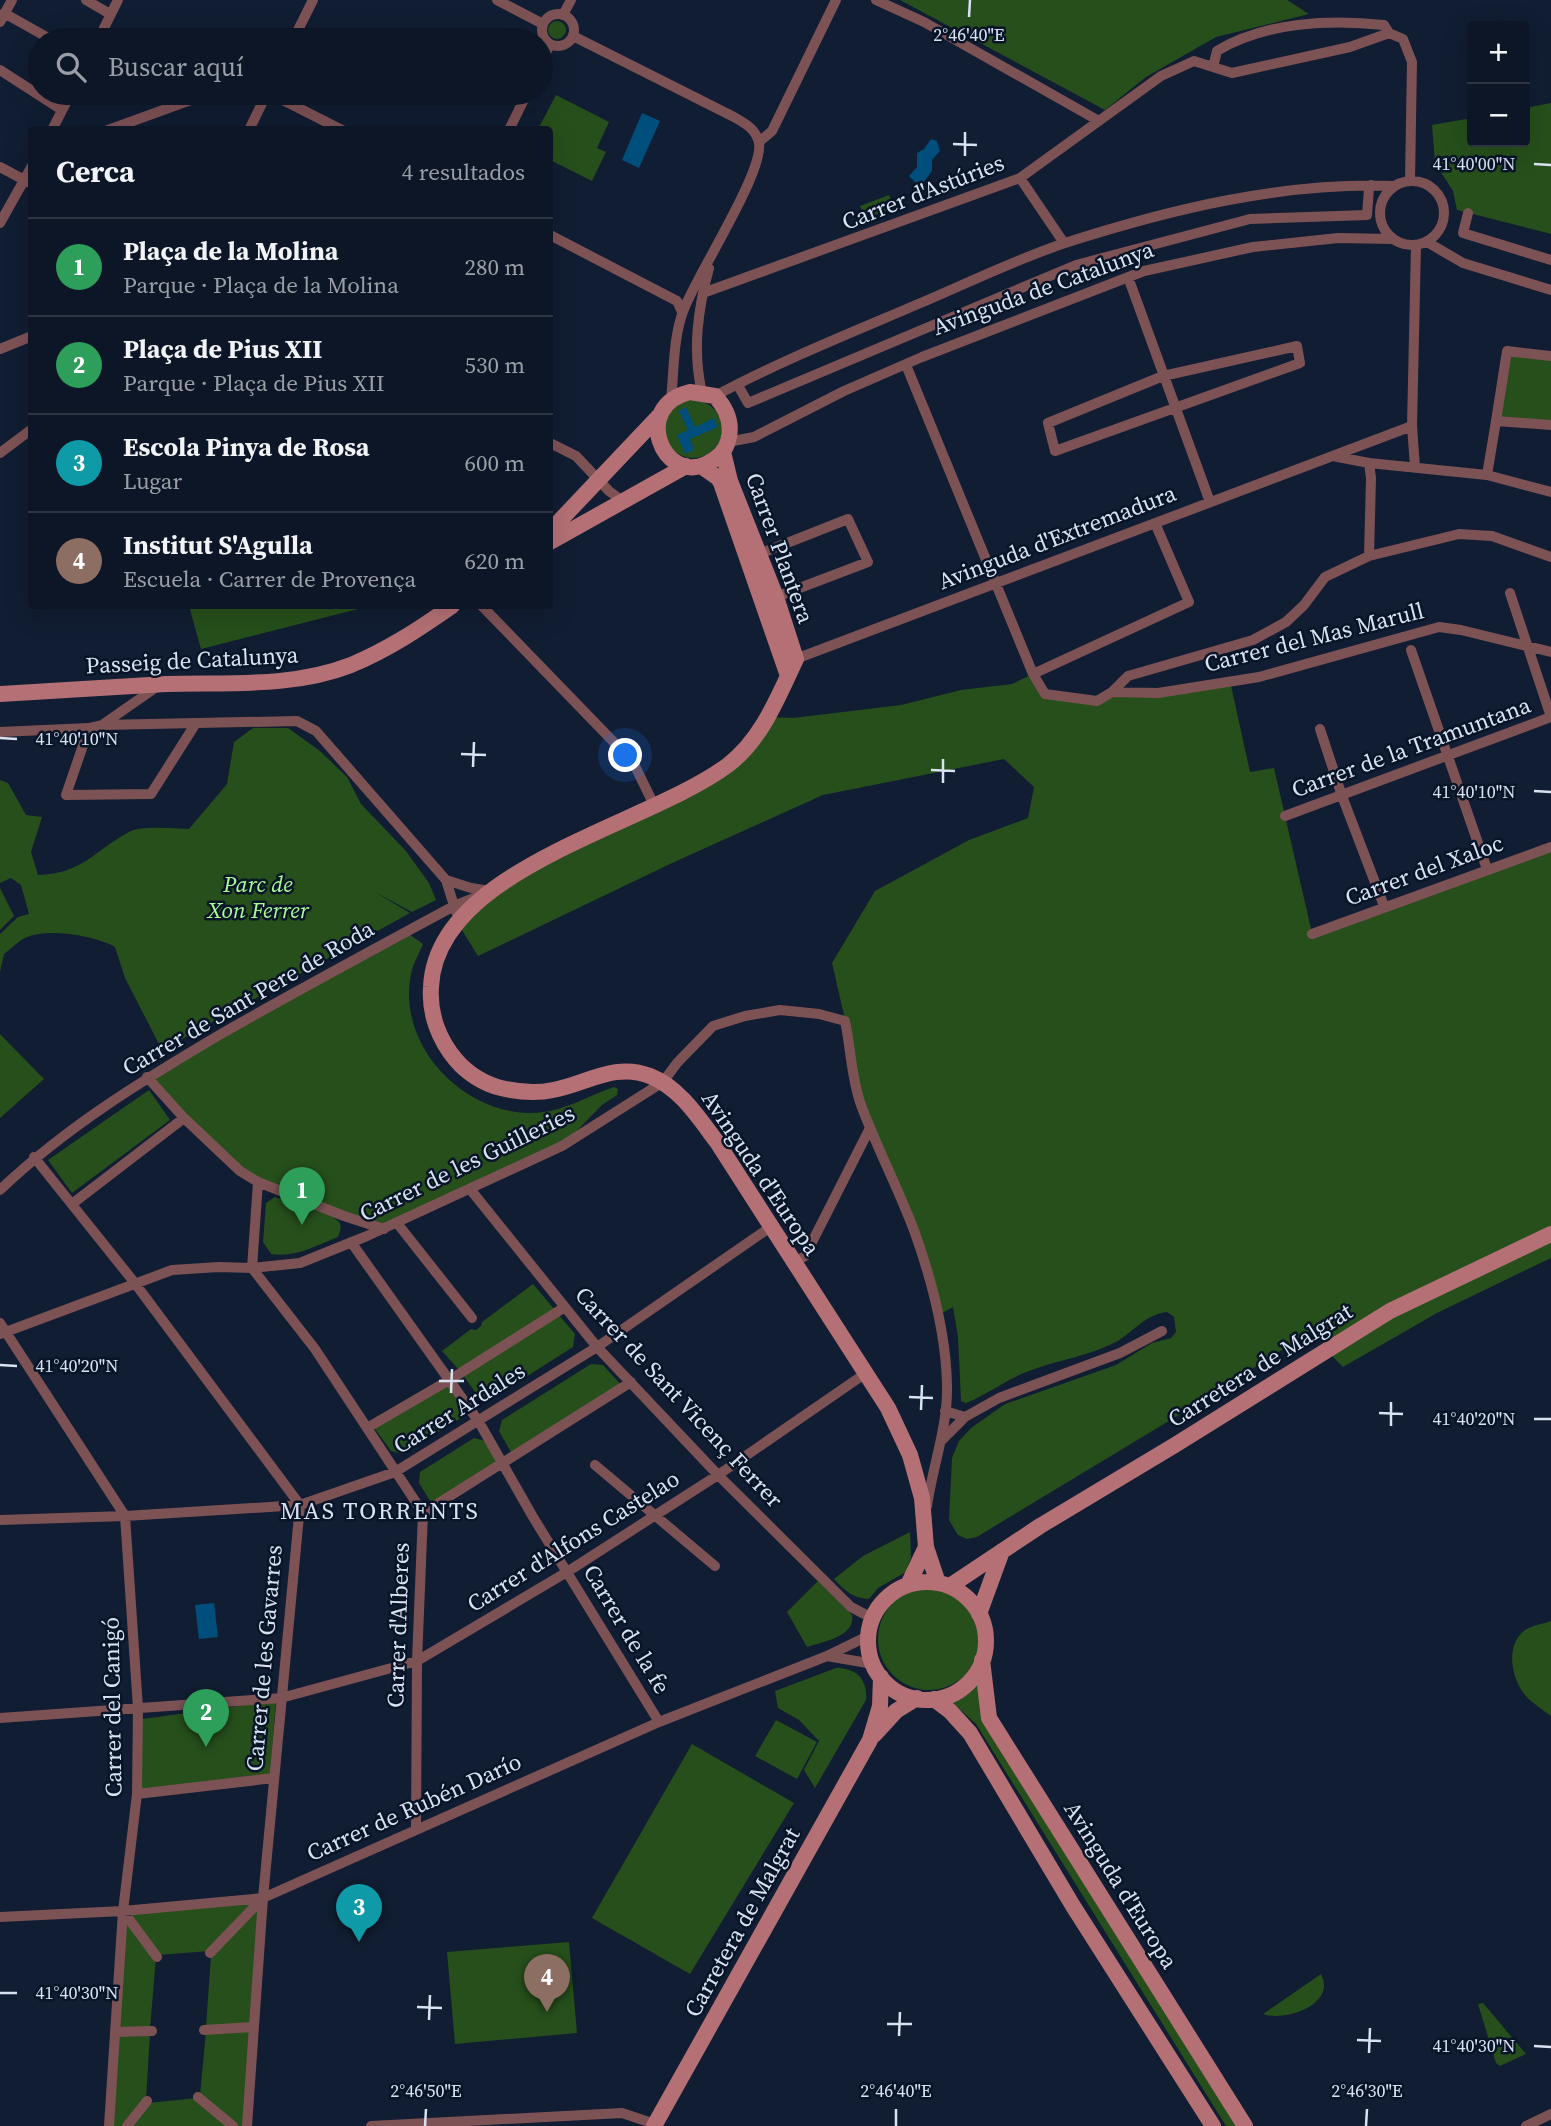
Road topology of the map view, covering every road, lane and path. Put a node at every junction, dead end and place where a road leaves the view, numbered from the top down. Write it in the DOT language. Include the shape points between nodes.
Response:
graph roads {
  1 [pos="12,0"];
  2 [pos="86,0"];
  3 [pos="118,0"];
  4 [pos="313,0"];
  5 [pos="498,0"];
  6 [pos="571,0"];
  7 [pos="836,0"];
  8 [pos="876,0"];
  9 [pos="110,15"];
  10 [pos="563,15"];
  11 [pos="2,17"];
  12 [pos="543,24"];
  13 [pos="104,28"];
  14 [pos="299,28"];
  15 [pos="543,28"];
  16 [pos="28,29"];
  17 [pos="1389,33"];
  18 [pos="573,36"];
  19 [pos="553,45"];
  20 [pos="1213,67"];
  21 [pos="0,70"];
  22 [pos="28,88"];
  23 [pos="54,105"];
  24 [pos="65,105"];
  25 [pos="177,105"];
  26 [pos="262,105"];
  27 [pos="292,105"];
  28 [pos="521,105"];
  29 [pos="62,110"];
  30 [pos="1099,121"];
  31 [pos="54,126"];
  32 [pos="119,126"];
  33 [pos="251,126"];
  34 [pos="334,126"];
  35 [pos="511,126"];
  36 [pos="759,142"];
  37 [pos="0,167"];
  38 [pos="1020,178"];
  39 [pos="1410,180"];
  40 [pos="27,182"];
  41 [pos="1371,185"];
  42 [pos="1394,186"];
  43 [pos="1468,212"];
  44 [pos="0,223"];
  45 [pos="553,237"];
  46 [pos="1391,239"];
  47 [pos="1064,243"];
  48 [pos="1421,243"];
  49 [pos="714,249"];
  50 [pos="1551,260"];
  51 [pos="1128,277"];
  52 [pos="1551,290"];
  53 [pos="703,293"];
  54 [pos="682,312"];
  55 [pos="28,338"];
  56 [pos="0,349"];
  57 [pos="1551,356"];
  58 [pos="906,365"];
  59 [pos="1163,376"];
  60 [pos="740,389"];
  61 [pos="708,394"];
  62 [pos="671,400"];
  63 [pos="1176,409"];
  64 [pos="659,416"];
  65 [pos="1496,421"];
  66 [pos="1551,425"];
  67 [pos="1412,426"];
  68 [pos="28,432"];
  69 [pos="553,444"];
  70 [pos="726,447"];
  71 [pos="0,453"];
  72 [pos="1333,456"];
  73 [pos="1369,463"];
  74 [pos="694,466"];
  75 [pos="1415,467"];
  76 [pos="1488,475"];
  77 [pos="599,479"];
  78 [pos="1551,492"];
  79 [pos="624,502"];
  80 [pos="1210,502"];
  81 [pos="1155,523"];
  82 [pos="553,528"];
  83 [pos="553,540"];
  84 [pos="759,554"];
  85 [pos="1369,556"];
  86 [pos="1551,557"];
  87 [pos="996,582"];
  88 [pos="1510,593"];
  89 [pos="776,597"];
  90 [pos="448,609"];
  91 [pos="485,609"];
  92 [pos="1526,645"];
  93 [pos="1411,650"];
  94 [pos="1551,652"];
  95 [pos="788,671"];
  96 [pos="1033,674"];
  97 [pos="160,685"];
  98 [pos="1112,692"];
  99 [pos="0,694"];
  100 [pos="1551,717"];
  101 [pos="196,723"];
  102 [pos="102,725"];
  103 [pos="89,728"];
  104 [pos="1320,729"];
  105 [pos="0,732"];
  106 [pos="1448,755"];
  107 [pos="1342,796"];
  108 [pos="655,807"];
  109 [pos="1285,816"];
  110 [pos="1551,847"];
  111 [pos="1487,869"];
  112 [pos="446,880"];
  113 [pos="492,891"];
  114 [pos="1384,906"];
  115 [pos="456,914"];
  116 [pos="1312,934"];
  117 [pos="148,1077"];
  118 [pos="663,1082"];
  119 [pos="184,1118"];
  120 [pos="870,1128"];
  121 [pos="34,1157"];
  122 [pos="258,1182"];
  123 [pos="0,1189"];
  124 [pos="470,1189"];
  125 [pos="72,1204"];
  126 [pos="397,1223"];
  127 [pos="772,1226"];
  128 [pos="384,1229"];
  129 [pos="1551,1234"];
  130 [pos="351,1242"];
  131 [pos="795,1262"];
  132 [pos="252,1268"];
  133 [pos="134,1282"];
  134 [pos="565,1307"];
  135 [pos="472,1318"];
  136 [pos="2,1329"];
  137 [pos="1162,1331"];
  138 [pos="597,1346"];
  139 [pos="866,1373"];
  140 [pos="450,1379"];
  141 [pos="631,1382"];
  142 [pos="945,1411"];
  143 [pos="965,1417"];
  144 [pos="479,1422"];
  145 [pos="367,1428"];
  146 [pos="942,1441"];
  147 [pos="504,1464"];
  148 [pos="595,1465"];
  149 [pos="396,1472"];
  150 [pos="719,1475"];
  151 [pos="300,1505"];
  152 [pos="423,1513"];
  153 [pos="656,1515"];
  154 [pos="125,1516"];
  155 [pos="0,1520"];
  156 [pos="925,1521"];
  157 [pos="926,1547"];
  158 [pos="1002,1550"];
  159 [pos="715,1566"];
  160 [pos="567,1572"];
  161 [pos="908,1585"];
  162 [pos="944,1585"];
  163 [pos="979,1614"];
  164 [pos="872,1618"];
  165 [pos="868,1636"];
  166 [pos="827,1656"];
  167 [pos="982,1660"];
  168 [pos="417,1661"];
  169 [pos="877,1670"];
  170 [pos="281,1698"];
  171 [pos="917,1699"];
  172 [pos="934,1699"];
  173 [pos="138,1708"];
  174 [pos="0,1718"];
  175 [pos="659,1722"];
  176 [pos="870,1740"];
  177 [pos="274,1778"];
  178 [pos="137,1794"];
  179 [pos="416,1829"];
  180 [pos="263,1898"];
  181 [pos="123,1911"];
  182 [pos="0,1917"];
  183 [pos="210,1953"];
  184 [pos="157,1956"];
  185 [pos="254,2027"];
  186 [pos="204,2029"];
  187 [pos="152,2031"];
  188 [pos="115,2032"];
  189 [pos="198,2097"];
  190 [pos="147,2101"];
  191 [pos="1551,2114"];
  192 [pos="389,2125"];
  193 [pos="654,2125"];
  194 [pos="109,2126"];
  195 [pos="127,2126"];
  196 [pos="233,2126"];
  197 [pos="247,2126"];
  198 [pos="372,2126"];
  199 [pos="1213,2126"];
  200 [pos="1245,2126"];
  201 [pos="1526,2126"];
  1 -- 11 [label="street"];
  2 -- 9 [label="street"];
  3 -- 9 [label="street"];
  4 -- 14 [label="street"];
  5 -- 12 [label="street"];
  6 -- 10 [label="street"];
  7 -- 36 [label="street" via="772,131"];
  8 -- 30 [label="street" via="924,22"];
  9 -- 13 [label="street"];
  10 -- 12 [label="street" via="551,15"];
  10 -- 18 [label="street" via="573,26"];
  11 -- 16 [label="street"];
  12 -- 15 [label="street"];
  17 -- 20 [label="street, Carrer d'Astúries" via="1350,47 1232,74"];
  17 -- 20 [label="street" via="1384,25 1363,23 1293,25 1233,41 1217,51"];
  17 -- 39 [label="street" via="1403,39 1412,62"];
  18 -- 19 [label="street" via="566,44"];
  18 -- 36 [label="street" via="734,117 754,129"];
  20 -- 30 [label="street, Carrer d'Astúries" via="1194,61 1161,76"];
  21 -- 22 [label="street"];
  23 -- 29 [label="street"];
  24 -- 29 [label="street"];
  25 -- 32 [label="street"];
  26 -- 33 [label="street"];
  27 -- 34 [label="street"];
  28 -- 35 [label="street"];
  29 -- 31 [label="street"];
  30 -- 38 [label="street, Carrer d'Astúries"];
  36 -- 49 [label="street" via="756,166"];
  37 -- 40 [label="street"];
  38 -- 47 [label="street"];
  38 -- 53 [label="street, Carrer d'Astúries"];
  39 -- 42 [label="street"];
  39 -- 48 [label="street" via="1434,189 1445,214 1438,234"];
  40 -- 44 [label="street"];
  41 -- 42 [label="street, Avinguda de Catalunya"];
  41 -- 47 [label="street, Avinguda de Catalunya" via="1293,190 1200,205"];
  41 -- 60 [label="street, Avinguda de Catalunya" via="1367,215 1251,219 1076,265 748,404"];
  42 -- 46 [label="street" via="1383,198 1379,213"];
  43 -- 50 [label="street" via="1463,233"];
  45 -- 54 [label="street" via="677,301"];
  46 -- 48 [label="street" via="1407,245"];
  46 -- 51 [label="street, Avinguda de Catalunya" via="1338,237 1253,247"];
  47 -- 61 [label="street, Avinguda de Catalunya"];
  48 -- 52 [label="street" via="1463,263"];
  48 -- 67 [label="street"];
  49 -- 53 [label="street"];
  49 -- 54 [label="street"];
  51 -- 58 [label="street, Avinguda de Catalunya"];
  51 -- 59 [label="street"];
  53 -- 61 [label="street" via="696,343 698,376"];
  54 -- 62 [label="street"];
  55 -- 56 [label="street"];
  57 -- 65 [label="street" via="1507,351"];
  58 -- 70 [label="street, Avinguda de Catalunya"];
  58 -- 87 [label="street"];
  59 -- 63 [label="street"];
  59 -- 63 [label="street" via="1048,423 1055,451"];
  59 -- 63 [label="street" via="1297,346 1300,363"];
  61 -- 62 [label="street"];
  61 -- 70 [label="street" via="725,410 731,425"];
  62 -- 64 [label="street"];
  63 -- 80 [label="street"];
  64 -- 74 [label="street" via="661,446 669,457"];
  64 -- 77 [label="street"];
  65 -- 66 [label="street"];
  65 -- 76 [label="street"];
  67 -- 72 [label="street, Avinguda d'Extremadura"];
  67 -- 75 [label="street"];
  68 -- 71 [label="street"];
  69 -- 77 [label="street" via="576,456"];
  70 -- 74 [label="street" via="714,460"];
  70 -- 84 [label="street, Carrer Plantera" via="730,481"];
  72 -- 73 [label="street"];
  72 -- 80 [label="street, Avinguda d'Extremadura"];
  73 -- 75 [label="street"];
  73 -- 85 [label="street"];
  74 -- 79 [label="street"];
  74 -- 95 [label="street, Carrer Plantera" via="721,483"];
  75 -- 76 [label="street"];
  76 -- 78 [label="street"];
  77 -- 79 [label="street"];
  77 -- 82 [label="street"];
  79 -- 83 [label="street"];
  80 -- 81 [label="street, Avinguda d'Extremadura"];
  81 -- 87 [label="street, Avinguda d'Extremadura"];
  81 -- 96 [label="street" via="1189,603"];
  84 -- 89 [label="street, Carrer Plantera"];
  84 -- 89 [label="street" via="848,519 868,562"];
  85 -- 86 [label="street" via="1459,534 1492,536"];
  85 -- 98 [label="street" via="1325,577 1286,622 1253,639 1128,676"];
  87 -- 95 [label="street, Avinguda d'Extremadura"];
  87 -- 96 [label="street"];
  88 -- 92 [label="street"];
  89 -- 95 [label="street, Carrer Plantera"];
  90 -- 97 [label="street, Passeig de Catalunya" via="400,642 349,666 302,679"];
  91 -- 108 [label="street" via="633,762"];
  92 -- 94 [label="street, Carrer del Mas Marull"];
  92 -- 98 [label="street, Carrer del Mas Marull" via="1439,628 1259,677 1158,693"];
  92 -- 100 [label="street"];
  93 -- 106 [label="street"];
  95 -- 108 [label="street, Avinguda d'Europa" via="769,717 748,745 729,764"];
  96 -- 98 [label="street, Carrer del Mas Marull" via="1045,694 1097,701"];
  97 -- 99 [label="street, Passeig de Catalunya"];
  97 -- 102 [label="street"];
  100 -- 106 [label="street, Carrer de la Tramuntana"];
  101 -- 102 [label="street"];
  101 -- 103 [label="street" via="151,794 66,795"];
  101 -- 112 [label="street" via="288,720 316,731"];
  102 -- 103 [label="street"];
  103 -- 105 [label="street"];
  104 -- 107 [label="street"];
  106 -- 107 [label="street, Carrer de la Tramuntana"];
  106 -- 111 [label="street"];
  107 -- 109 [label="street, Carrer de la Tramuntana"];
  107 -- 114 [label="street"];
  108 -- 113 [label="street, Avinguda d'Europa" via="541,858"];
  110 -- 111 [label="street, Carrer del Xaloc"];
  111 -- 114 [label="street, Carrer del Xaloc"];
  112 -- 113 [label="street"];
  112 -- 115 [label="street"];
  113 -- 115 [label="street, Avinguda d'Europa"];
  114 -- 116 [label="street, Carrer del Xaloc"];
  115 -- 117 [label="street, Carrer de Sant Pere de Roda" via="276,1003"];
  115 -- 118 [label="street, Avinguda d'Europa" via="434,964 430,994 437,1030 466,1069 493,1086 516,1092 555,1090 622,1070"];
  117 -- 119 [label="street"];
  117 -- 121 [label="street, Carrer de Sant Pere de Roda"];
  118 -- 120 [label="street, Carrer de les Guilleries" via="713,1027 780,1010 818,1014 845,1021 850,1068"];
  118 -- 124 [label="street, Carrer de les Guilleries" via="562,1146"];
  118 -- 127 [label="street, Avinguda d'Europa" via="691,1107"];
  119 -- 122 [label="street"];
  119 -- 125 [label="street"];
  120 -- 131 [label="street" via="805,1256"];
  120 -- 142 [label="street" via="915,1233 939,1315 947,1385"];
  121 -- 123 [label="street, Carrer de Sant Pere de Roda"];
  121 -- 125 [label="street"];
  122 -- 128 [label="street"];
  122 -- 132 [label="street"];
  124 -- 126 [label="street, Carrer de les Guilleries"];
  124 -- 134 [label="street, Carrer de Sant Vicenç Ferrer"];
  125 -- 133 [label="street"];
  126 -- 128 [label="street, Carrer de les Guilleries"];
  126 -- 135 [label="street"];
  127 -- 131 [label="street, Avinguda d'Europa"];
  127 -- 138 [label="street, Carrer Ardales"];
  128 -- 130 [label="street, Carrer de les Guilleries"];
  129 -- 158 [label="street, Carretera de Malgrat" via="1390,1311"];
  130 -- 132 [label="street, Carrer de les Guilleries" via="300,1263"];
  130 -- 140 [label="street, Carrer de la fe"];
  131 -- 139 [label="street, Avinguda d'Europa"];
  132 -- 133 [label="street, Carrer de les Guilleries" via="172,1270"];
  132 -- 145 [label="street, Carrer d'Alberes" via="315,1349"];
  133 -- 136 [label="street, Carrer de les Guilleries"];
  133 -- 151 [label="street"];
  134 -- 138 [label="street, Carrer de Sant Vicenç Ferrer"];
  134 -- 140 [label="street"];
  136 -- 154 [label="street, Carrer del Canigó"];
  137 -- 143 [label="street" via="1120,1353 999,1398"];
  138 -- 141 [label="street, Carrer de Sant Vicenç Ferrer"];
  138 -- 144 [label="street, Carrer Ardales"];
  139 -- 150 [label="street, Carrer d'Alfons Castelao"];
  139 -- 156 [label="street, Avinguda d'Europa" via="910,1455"];
  140 -- 144 [label="street, Carrer de la fe"];
  140 -- 145 [label="street"];
  141 -- 147 [label="street"];
  141 -- 150 [label="street, Carrer de Sant Vicenç Ferrer"];
  142 -- 143 [label="street"];
  142 -- 146 [label="street"];
  143 -- 146 [label="street"];
  144 -- 147 [label="street, Carrer de la fe"];
  144 -- 149 [label="street, Carrer Ardales"];
  145 -- 149 [label="street, Carrer d'Alberes"];
  146 -- 156 [label="street"];
  147 -- 152 [label="street"];
  147 -- 160 [label="street, Carrer de la fe"];
  148 -- 153 [label="street"];
  149 -- 151 [label="street, Carrer Ardales"];
  149 -- 152 [label="street, Carrer d'Alberes"];
  150 -- 153 [label="street, Carrer d'Alfons Castelao"];
  150 -- 164 [label="street, Carrer de Sant Vicenç Ferrer" via="851,1607"];
  151 -- 154 [label="street, Carrer Ardales"];
  151 -- 170 [label="street, Carrer de les Gavarres"];
  152 -- 168 [label="street, Carrer d'Alberes"];
  153 -- 159 [label="street"];
  153 -- 160 [label="street, Carrer d'Alfons Castelao"];
  154 -- 155 [label="street, Carrer Ardales"];
  154 -- 173 [label="street, Carrer del Canigó"];
  156 -- 157 [label="street, Avinguda d'Europa"];
  157 -- 161 [label="street, Avinguda d'Europa"];
  157 -- 162 [label="street, Avinguda d'Europa"];
  158 -- 162 [label="street, Carretera de Malgrat"];
  158 -- 163 [label="street"];
  160 -- 168 [label="street, Carrer d'Alfons Castelao"];
  160 -- 175 [label="street, Carrer de la fe"];
  161 -- 162 [label="street"];
  161 -- 164 [label="street" via="887,1597"];
  162 -- 163 [label="street" via="970,1601"];
  163 -- 167 [label="street" via="986,1637"];
  164 -- 165 [label="street"];
  165 -- 166 [label="street, Carrer de Rubén Darío"];
  165 -- 169 [label="street"];
  166 -- 169 [label="street"];
  166 -- 175 [label="street, Carrer de Rubén Darío"];
  167 -- 172 [label="street" via="964,1686"];
  167 -- 200 [label="street, Avinguda d'Europa" via="989,1718"];
  168 -- 170 [label="street, Carrer d'Alfons Castelao"];
  168 -- 179 [label="street, Carrer d'Alberes"];
  169 -- 171 [label="street" via="897,1691"];
  169 -- 176 [label="street, Carretera de Malgrat" via="880,1706"];
  170 -- 173 [label="street, Carrer d'Alfons Castelao"];
  170 -- 177 [label="street, Carrer de les Gavarres"];
  171 -- 172 [label="street"];
  171 -- 176 [label="street, Carretera de Malgrat" via="897,1711"];
  172 -- 199 [label="street" via="970,1733"];
  173 -- 174 [label="street, Carrer d'Alfons Castelao"];
  173 -- 178 [label="street, Carrer del Canigó"];
  175 -- 179 [label="street, Carrer de Rubén Darío"];
  176 -- 193 [label="street, Carretera de Malgrat"];
  177 -- 178 [label="street"];
  177 -- 180 [label="street, Carrer de les Gavarres"];
  178 -- 181 [label="street, Carrer del Canigó"];
  179 -- 180 [label="street, Carrer de Rubén Darío"];
  180 -- 181 [label="street, Carrer de Rubén Darío"];
  180 -- 183 [label="street"];
  180 -- 185 [label="street, Carrer de les Gavarres"];
  181 -- 182 [label="street, Carrer de Rubén Darío"];
  181 -- 184 [label="street"];
  181 -- 188 [label="street, Carrer del Canigó"];
  185 -- 186 [label="street"];
  185 -- 197 [label="street, Carrer de les Gavarres"];
  187 -- 188 [label="street"];
  188 -- 194 [label="street, Carrer del Canigó"];
  189 -- 196 [label="street"];
  190 -- 195 [label="street"];
  191 -- 201 [label="street"];
  192 -- 193 [label="street" via="622,2113"];
  192 -- 198 [label="street"];
}
